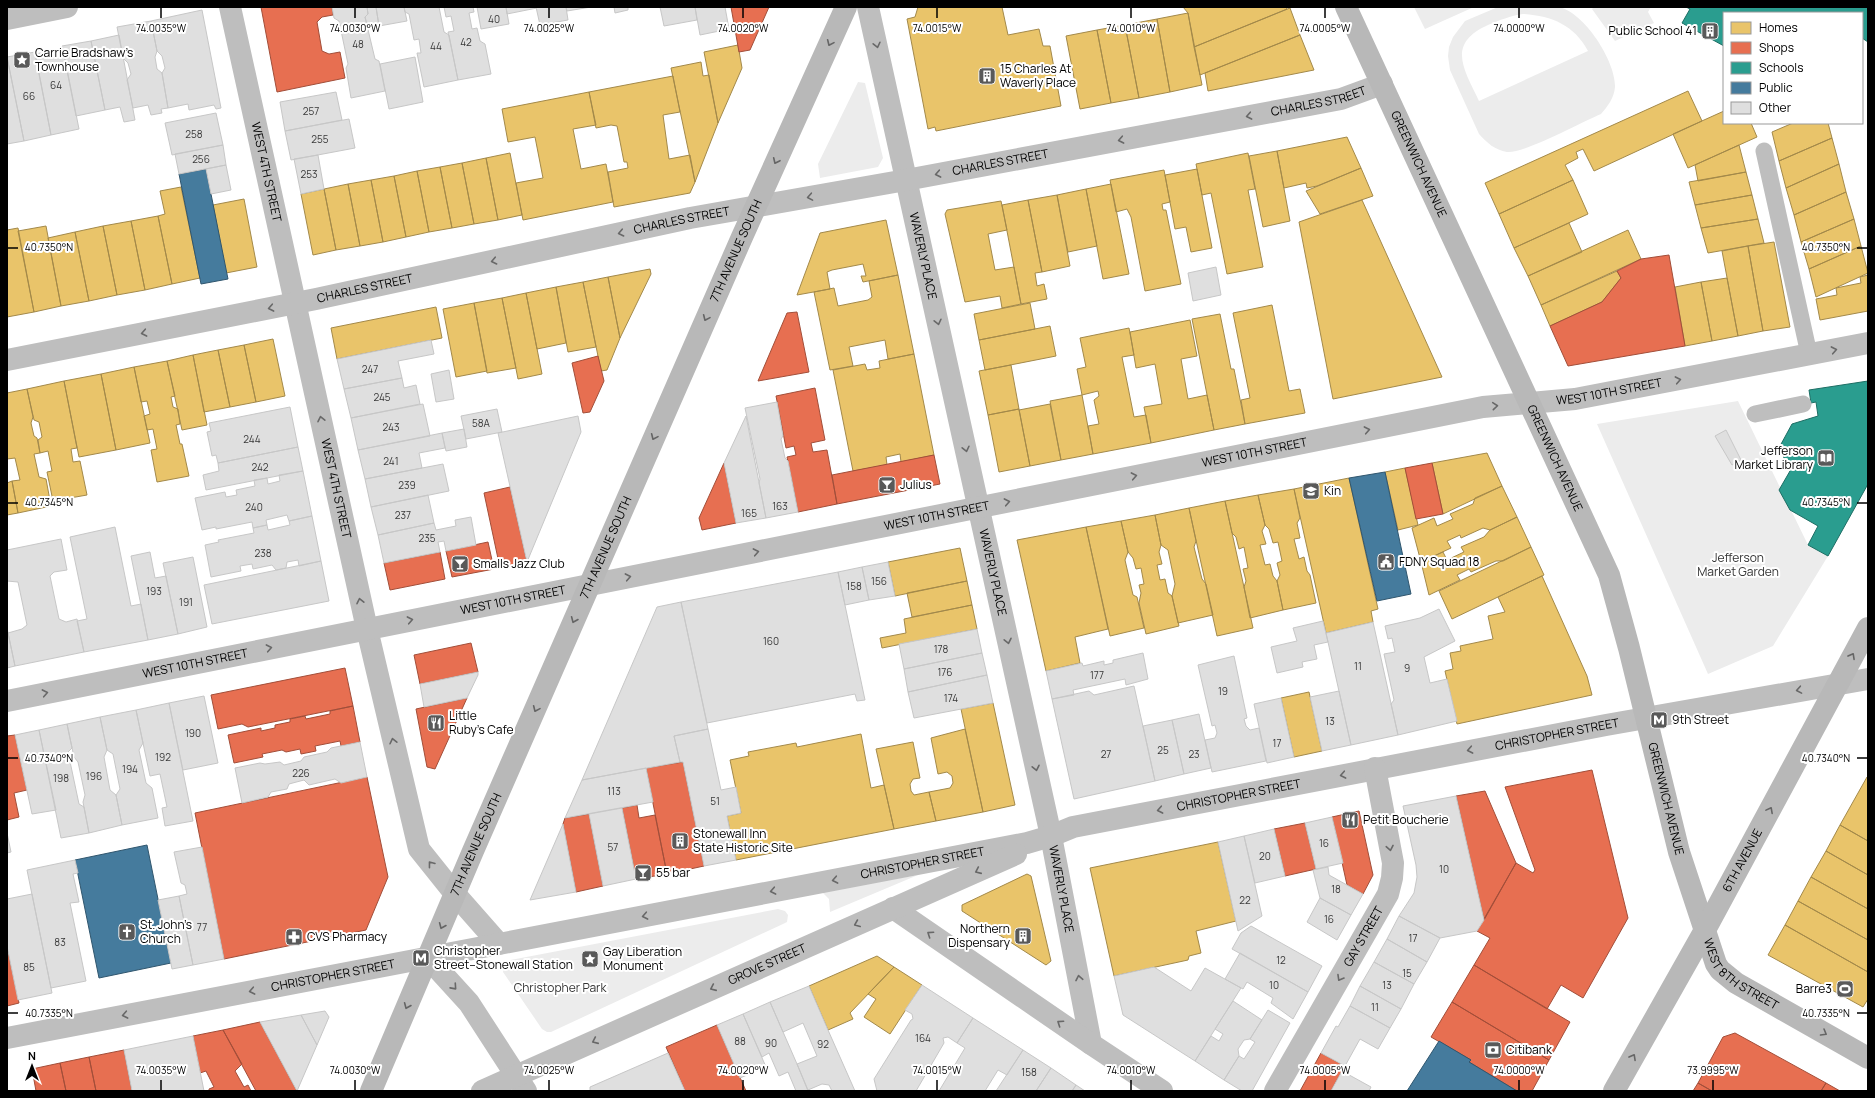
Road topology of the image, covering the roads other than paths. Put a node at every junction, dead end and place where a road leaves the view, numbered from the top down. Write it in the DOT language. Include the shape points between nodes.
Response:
graph roads {
  1 [pos="67,7"];
  2 [pos="230,7"];
  3 [pos="846,7"];
  4 [pos="868,7"];
  5 [pos="1346,7"];
  6 [pos="7,18"];
  7 [pos="1382,84"];
  8 [pos="1764,151"];
  9 [pos="906,180"];
  10 [pos="756,206"];
  11 [pos="296,303"];
  12 [pos="1868,343"];
  13 [pos="1809,354"];
  14 [pos="7,360"];
  15 [pos="1530,403"];
  16 [pos="1803,404"];
  17 [pos="1755,414"];
  18 [pos="979,507"];
  19 [pos="590,584"];
  20 [pos="1868,628"];
  21 [pos="367,629"];
  22 [pos="1868,679"];
  23 [pos="1837,684"];
  24 [pos="7,701"];
  25 [pos="1646,718"];
  26 [pos="1375,768"];
  27 [pos="1051,836"];
  28 [pos="455,894"];
  29 [pos="893,908"];
  30 [pos="1705,930"];
  31 [pos="499,944"];
  32 [pos="428,958"];
  33 [pos="7,1038"];
  34 [pos="1091,1044"];
  35 [pos="1868,1058"];
  36 [pos="522,1084"];
  37 [pos="372,1091"];
  38 [pos="482,1091"];
  39 [pos="537,1091"];
  40 [pos="1162,1091"];
  41 [pos="1275,1091"];
  42 [pos="1614,1091"];
  1 -- 6 [label="street"];
  2 -- 11 [label="street, WEST 4TH STREET"];
  3 -- 10 [label="main road, 7TH AVENUE SOUTH, one-way"];
  4 -- 9 [label="street, WAVERLY PLACE, one-way"];
  5 -- 7 [label="main road, GREENWICH AVENUE"];
  7 -- 9 [label="street, CHARLES STREET, one-way" via="1341,99"];
  7 -- 15 [label="main road, GREENWICH AVENUE"];
  8 -- 13 [label="lane"];
  9 -- 10 [label="street, CHARLES STREET, one-way"];
  9 -- 18 [label="street, WAVERLY PLACE, one-way"];
  10 -- 11 [label="street, CHARLES STREET, one-way"];
  10 -- 19 [label="main road, 7TH AVENUE SOUTH, one-way"];
  11 -- 14 [label="street, CHARLES STREET, one-way"];
  21 -- 11 [label="street, WEST 4TH STREET, one-way"];
  13 -- 12 [label="street, WEST 10TH STREET, one-way"];
  15 -- 13 [label="street, WEST 10TH STREET, one-way" via="1575,399"];
  18 -- 15 [label="street, WEST 10TH STREET, one-way" via="1482,408"];
  15 -- 25 [label="main road, GREENWICH AVENUE" via="1609,575"];
  16 -- 17 [label="lane"];
  19 -- 18 [label="street, WEST 10TH STREET, one-way"];
  18 -- 27 [label="street, WAVERLY PLACE, one-way"];
  21 -- 19 [label="street, WEST 10TH STREET, one-way"];
  19 -- 28 [label="main road, 7TH AVENUE SOUTH, one-way"];
  23 -- 20 [label="main road, 6TH AVENUE, one-way"];
  24 -- 21 [label="street, WEST 10TH STREET, one-way"];
  28 -- 21 [label="street, WEST 4TH STREET, one-way" via="419,849"];
  22 -- 23 [label="street, CHRISTOPHER STREET"];
  23 -- 25 [label="street, CHRISTOPHER STREET, one-way"];
  30 -- 23 [label="main road, 6TH AVENUE, one-way"];
  25 -- 26 [label="street, CHRISTOPHER STREET, one-way"];
  25 -- 30 [label="main road, GREENWICH AVENUE" via="1679,852"];
  26 -- 27 [label="street, CHRISTOPHER STREET, one-way" via="1073,827"];
  26 -- 41 [label="street, GAY STREET, one-way" via="1393,863 1388,894"];
  27 -- 29 [label="street, GROVE STREET, one-way"];
  27 -- 31 [label="street, CHRISTOPHER STREET, one-way"];
  34 -- 27 [label="street, WAVERLY PLACE, one-way"];
  28 -- 31 [label="street, WEST 4TH STREET"];
  28 -- 32 [label="main road, 7TH AVENUE SOUTH, one-way"];
  34 -- 29 [label="street, one-way"];
  29 -- 36 [label="street, GROVE STREET, one-way"];
  30 -- 35 [label="main road, WEST 8TH STREET, one-way" via="1716,964 1727,977"];
  42 -- 30 [label="main road, 6TH AVENUE, one-way"];
  31 -- 32 [label="street, CHRISTOPHER STREET"];
  32 -- 33 [label="street, CHRISTOPHER STREET, one-way"];
  32 -- 36 [label="street, one-way" via="469,1004"];
  32 -- 37 [label="main road, 7TH AVENUE SOUTH, one-way"];
  34 -- 40 [label="street"];
  36 -- 38 [label="street, GROVE STREET"];
  36 -- 39 [label="street"];
}
